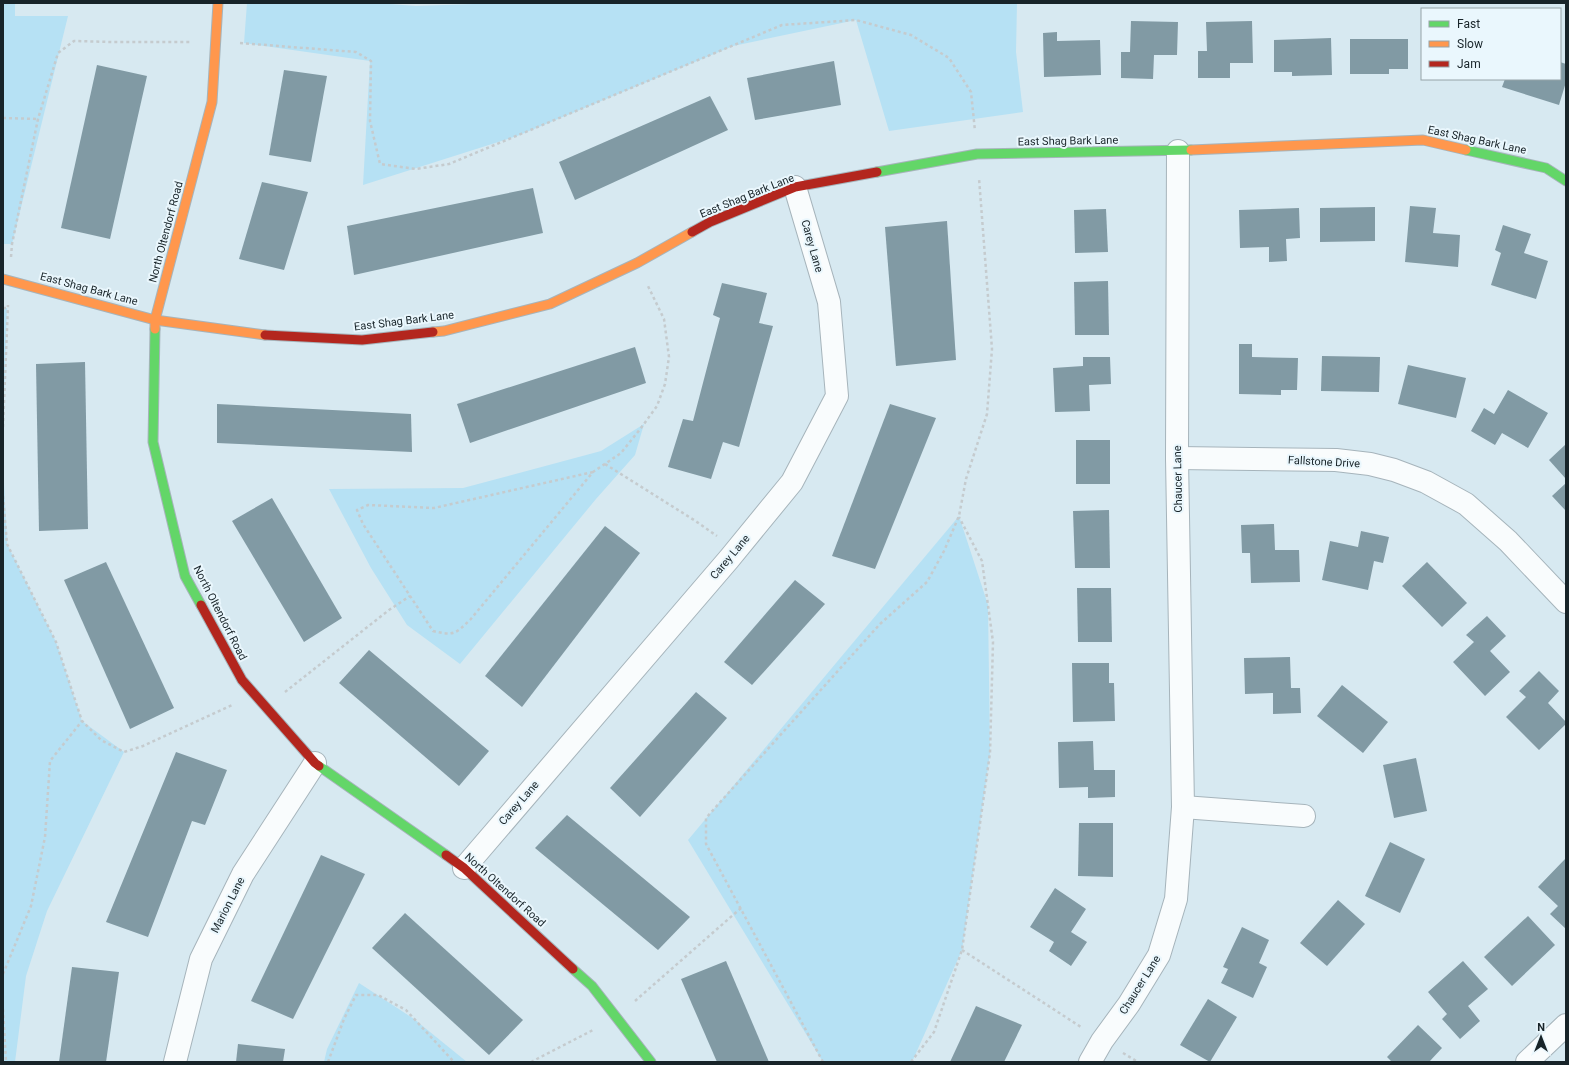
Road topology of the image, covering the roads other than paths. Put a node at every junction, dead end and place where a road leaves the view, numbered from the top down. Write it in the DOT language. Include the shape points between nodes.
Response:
graph roads {
  1 [pos="218,3"];
  2 [pos="1178,151"];
  3 [pos="1566,181"];
  4 [pos="795,187"];
  5 [pos="6,279"];
  6 [pos="156,320"];
  7 [pos="1177,458"];
  8 [pos="1566,602"];
  9 [pos="315,763"];
  10 [pos="1183,807"];
  11 [pos="1304,816"];
  12 [pos="464,868"];
  13 [pos="1566,1025"];
  14 [pos="175,1062"];
  15 [pos="651,1062"];
  16 [pos="1090,1062"];
  17 [pos="1528,1062"];
  1 -- 6 [label="street, North Oltendorf Road" via="212,102"];
  2 -- 3 [label="street, East Shag Bark Lane" via="1423,140 1546,168"];
  2 -- 4 [label="street, East Shag Bark Lane" via="977,154"];
  2 -- 7 [label="street, Chaucer Lane"];
  4 -- 6 [label="street, East Shag Bark Lane" via="710,222 637,263 550,304 444,331 362,340 256,334"];
  4 -- 12 [label="street, Carey Lane" via="829,302 837,396 792,482"];
  5 -- 6 [label="street, East Shag Bark Lane"];
  6 -- 9 [label="street, North Oltendorf Road" via="153,442 185,576 242,680"];
  7 -- 8 [label="street, Fallstone Drive" via="1336,460 1394,470 1426,482 1466,504 1508,541"];
  7 -- 10 [label="street, Chaucer Lane"];
  9 -- 12 [label="street, North Oltendorf Road"];
  9 -- 14 [label="street, Marion Lane" via="243,874 201,959"];
  10 -- 11 [label="street"];
  10 -- 16 [label="street, Chaucer Lane" via="1176,900 1160,955"];
  12 -- 15 [label="street, North Oltendorf Road" via="592,986"];
  13 -- 17 [label="street"];
}
